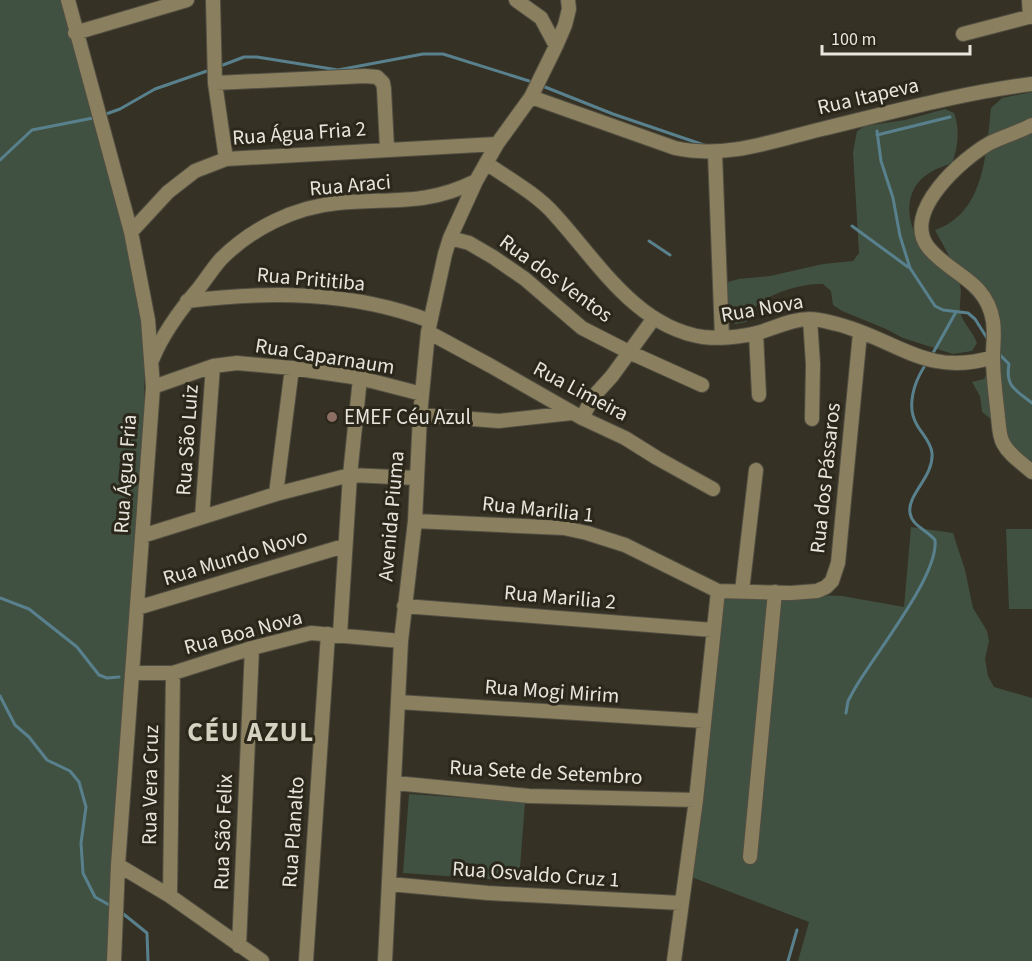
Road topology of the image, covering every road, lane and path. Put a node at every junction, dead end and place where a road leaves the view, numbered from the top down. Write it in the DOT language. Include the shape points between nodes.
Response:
graph roads {
  1 [pos="68,0"];
  2 [pos="187,0"];
  3 [pos="213,0"];
  4 [pos="516,0"];
  5 [pos="568,0"];
  6 [pos="1029,0"];
  7 [pos="1031,17"];
  8 [pos="75,33"];
  9 [pos="963,34"];
  10 [pos="556,45"];
  11 [pos="215,83"];
  12 [pos="1032,84"];
  13 [pos="531,97"];
  14 [pos="1032,125"];
  15 [pos="496,144"];
  16 [pos="387,148"];
  17 [pos="715,153"];
  18 [pos="226,159"];
  19 [pos="486,163"];
  20 [pos="476,181"];
  21 [pos="131,232"];
  22 [pos="450,238"];
  23 [pos="187,301"];
  24 [pos="654,318"];
  25 [pos="810,319"];
  26 [pos="429,327"];
  27 [pos="756,333"];
  28 [pos="860,333"];
  29 [pos="722,338"];
  30 [pos="629,352"];
  31 [pos="993,357"];
  32 [pos="151,363"];
  33 [pos="213,366"];
  34 [pos="292,368"];
  35 [pos="360,378"];
  36 [pos="702,385"];
  37 [pos="153,387"];
  38 [pos="422,394"];
  39 [pos="759,395"];
  40 [pos="420,415"];
  41 [pos="577,416"];
  42 [pos="812,419"];
  43 [pos="756,470"];
  44 [pos="1032,472"];
  45 [pos="350,475"];
  46 [pos="417,478"];
  47 [pos="713,489"];
  48 [pos="276,494"];
  49 [pos="202,517"];
  50 [pos="415,521"];
  51 [pos="142,536"];
  52 [pos="344,546"];
  53 [pos="718,591"];
  54 [pos="742,591"];
  55 [pos="775,592"];
  56 [pos="404,606"];
  57 [pos="138,608"];
  58 [pos="713,630"];
  59 [pos="334,634"];
  60 [pos="401,641"];
  61 [pos="252,648"];
  62 [pos="132,673"];
  63 [pos="172,673"];
  64 [pos="398,702"];
  65 [pos="704,721"];
  66 [pos="394,783"];
  67 [pos="696,800"];
  68 [pos="750,857"];
  69 [pos="118,865"];
  70 [pos="389,884"];
  71 [pos="170,896"];
  72 [pos="681,903"];
  73 [pos="239,945"];
  74 [pos="119,958"];
  75 [pos="262,961"];
  76 [pos="306,961"];
  77 [pos="385,961"];
  78 [pos="674,961"];
  1 -- 8 [label="street, Rua Água Fria"];
  2 -- 8 [label="street"];
  3 -- 11 [label="street"];
  4 -- 10 [label="street" via="541,18"];
  5 -- 10 [label="street, Avenida Piuma" via="566,25"];
  6 -- 7 [label="street"];
  7 -- 9 [label="street"];
  8 -- 21 [label="street, Rua Água Fria"];
  10 -- 13 [label="street, Avenida Piuma"];
  11 -- 16 [label="street" via="377,77 383,83"];
  11 -- 18 [label="street"];
  12 -- 17 [label="street, Rua Itapeva" via="930,103"];
  13 -- 15 [label="street, Avenida Piuma"];
  13 -- 17 [label="street, Rua Itapeva" via="675,148"];
  14 -- 31 [label="street" via="990,143 970,157 939,186 923,219 928,246 968,279 989,307"];
  15 -- 16 [label="street, Rua Água Fria 2"];
  15 -- 19 [label="street, Avenida Piuma"];
  16 -- 18 [label="street, Rua Água Fria 2"];
  17 -- 29 [label="street"];
  18 -- 21 [label="street, Rua Água Fria 2" via="195,171 168,192"];
  19 -- 20 [label="street, Avenida Piuma"];
  19 -- 24 [label="street, Rua Nova" via="555,214 605,275"];
  20 -- 22 [label="street, Avenida Piuma"];
  20 -- 23 [label="street, Rua Araci" via="434,197 340,203 296,212 273,222 221,259"];
  21 -- 32 [label="street, Rua Água Fria" via="148,320"];
  22 -- 26 [label="street, Avenida Piuma"];
  22 -- 30 [label="street, Rua dos Ventos" via="469,243 493,257 582,328"];
  23 -- 26 [label="street, Rua Prititiba" via="236,295 300,295 371,304 414,315"];
  23 -- 32 [label="street, Rua Araci" via="163,336"];
  24 -- 29 [label="street, Rua Nova" via="685,333"];
  24 -- 30 [label="street"];
  25 -- 27 [label="street, Rua Nova"];
  25 -- 28 [label="street, Rua Nova"];
  25 -- 42 [label="street, Rua dos Pássaros"];
  26 -- 38 [label="street, Avenida Piuma"];
  26 -- 41 [label="street, Rua Limeira"];
  27 -- 29 [label="street, Rua Nova"];
  27 -- 39 [label="street"];
  28 -- 31 [label="street, Rua Nova" via="941,363 965,364"];
  28 -- 55 [label="street, Rua dos Pássaros" via="835,574 826,587 816,591"];
  30 -- 36 [label="street, Rua dos Ventos"];
  30 -- 41 [label="street"];
  31 -- 44 [label="street" via="1000,435 1012,455"];
  32 -- 37 [label="street, Rua Água Fria"];
  33 -- 34 [label="street, Rua Caparnaum" via="237,363"];
  33 -- 37 [label="street, Rua Caparnaum"];
  33 -- 49 [label="street, Rua São Luiz"];
  34 -- 35 [label="street, Rua Caparnaum"];
  34 -- 48 [label="street"];
  35 -- 38 [label="street, Rua Caparnaum"];
  35 -- 45 [label="street, Rua Planalto"];
  37 -- 51 [label="street, Rua Água Fria"];
  38 -- 40 [label="street, Avenida Piuma"];
  40 -- 41 [label="street" via="499,421"];
  40 -- 46 [label="street, Avenida Piuma"];
  41 -- 47 [label="street, Rua Limeira" via="626,438"];
  43 -- 54 [label="street"];
  45 -- 46 [label="street"];
  45 -- 48 [label="street"];
  45 -- 52 [label="street, Rua Planalto"];
  46 -- 50 [label="street, Avenida Piuma"];
  48 -- 49 [label="street"];
  49 -- 51 [label="street"];
  50 -- 53 [label="street, Rua Marilia 1" via="564,528 587,533 625,545"];
  50 -- 56 [label="street, Avenida Piuma"];
  51 -- 57 [label="street, Rua Água Fria"];
  52 -- 57 [label="street, Rua Mundo Novo"];
  52 -- 59 [label="street, Rua Planalto"];
  53 -- 54 [label="street, Rua dos Pássaros"];
  53 -- 58 [label="street"];
  54 -- 55 [label="street, Rua dos Pássaros"];
  55 -- 68 [label="street"];
  56 -- 58 [label="street, Rua Marilia 2"];
  56 -- 60 [label="street, Avenida Piuma"];
  57 -- 62 [label="street, Rua Água Fria"];
  58 -- 65 [label="street"];
  59 -- 60 [label="street, Rua Boa Nova"];
  59 -- 61 [label="street, Rua Boa Nova" via="311,633"];
  59 -- 76 [label="street, Rua Planalto"];
  60 -- 64 [label="street, Avenida Piuma"];
  61 -- 63 [label="street, Rua Boa Nova"];
  61 -- 73 [label="street, Rua São Felix"];
  62 -- 63 [label="street, Rua Boa Nova"];
  62 -- 69 [label="street, Rua Água Fria"];
  63 -- 71 [label="street, Rua Vera Cruz"];
  64 -- 65 [label="street, Rua Mogi Mirim"];
  64 -- 66 [label="street, Avenida Piuma"];
  65 -- 67 [label="street"];
  66 -- 67 [label="street, Rua Sete de Setembro" via="529,796"];
  66 -- 70 [label="street, Avenida Piuma"];
  67 -- 72 [label="street"];
  69 -- 71 [label="street"];
  69 -- 74 [label="street, Rua Água Fria"];
  70 -- 72 [label="street, Rua Osvaldo Cruz 1"];
  70 -- 77 [label="street, Avenida Piuma"];
  71 -- 73 [label="street"];
  72 -- 78 [label="street"];
  73 -- 75 [label="street"];
}
